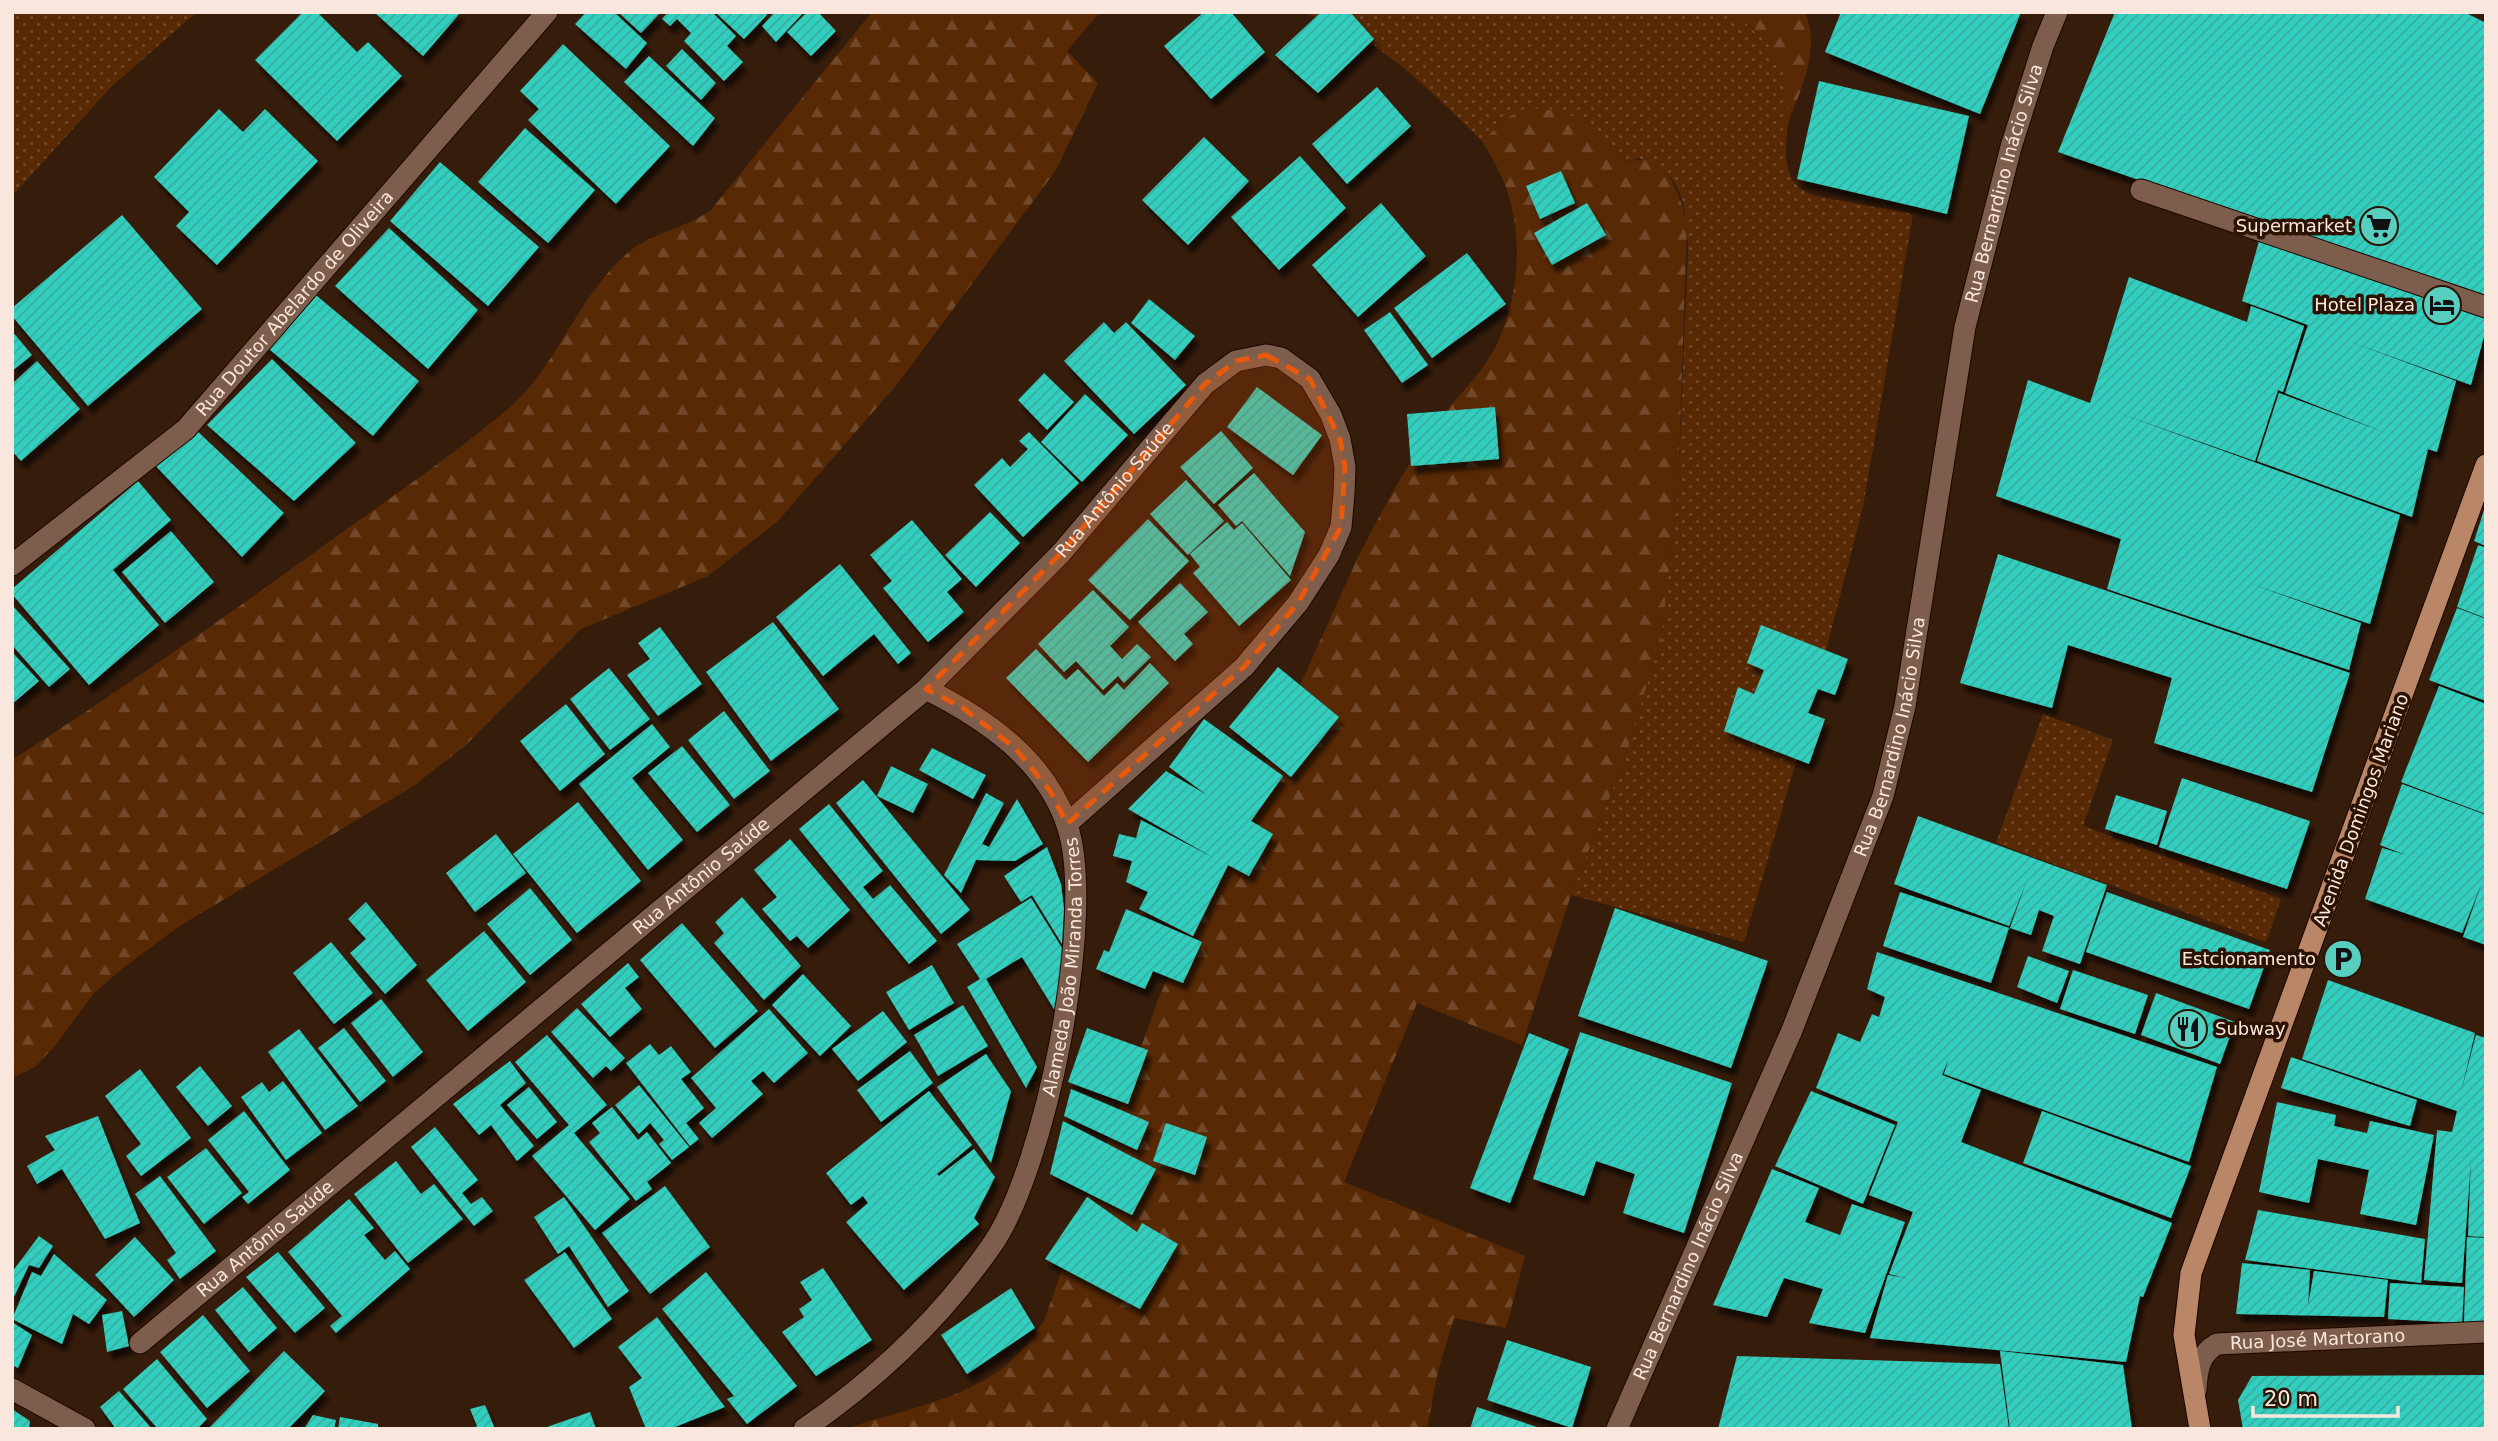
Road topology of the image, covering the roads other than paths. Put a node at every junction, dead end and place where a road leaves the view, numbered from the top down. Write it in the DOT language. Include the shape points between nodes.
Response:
graph roads {
  1 [pos="547,12"];
  2 [pos="2057,12"];
  3 [pos="2141,190"];
  4 [pos="2486,307"];
  5 [pos="1223,368"];
  6 [pos="2486,465"];
  7 [pos="12,565"];
  8 [pos="926,689"];
  9 [pos="1067,824"];
  10 [pos="2486,1332"];
  11 [pos="140,1343"];
  12 [pos="12,1389"];
  13 [pos="2195,1405"];
  14 [pos="85,1429"];
  15 [pos="804,1429"];
  16 [pos="1617,1429"];
  17 [pos="2200,1429"];
  1 -- 7 [label="street, Rua Doutor Abelardo de Oliveira" via="186,429"];
  2 -- 16 [label="street, Rua Bernardino Inácio Silva" via="2011,147 1965,327 1905,706 1882,796 1792,1030"];
  3 -- 4 [label="street"];
  5 -- 8 [label="street, Rua Antônio Saúde" via="1061,553"];
  5 -- 9 [label="street, Alameda João Miranda Torres" via="1266,355 1281,358 1310,379 1340,439 1345,467 1341,527 1298,603 1244,667"];
  6 -- 13 [label="main road, Avenida Domingos Mariano" via="2191,1273 2184,1335"];
  8 -- 9 [label="street" via="963,708 1015,748 1050,791"];
  8 -- 11 [label="street, Rua Antônio Saúde"];
  9 -- 15 [label="street, Alameda João Miranda Torres" via="1075,897 1068,990 1040,1127 1013,1206 993,1244 930,1321 858,1392"];
  10 -- 13 [label="street, Rua José Martorano" via="2217,1344 2201,1360"];
  12 -- 14 [label="street"];
  13 -- 17 [label="main road, Avenida Domingos Mariano"];
}
